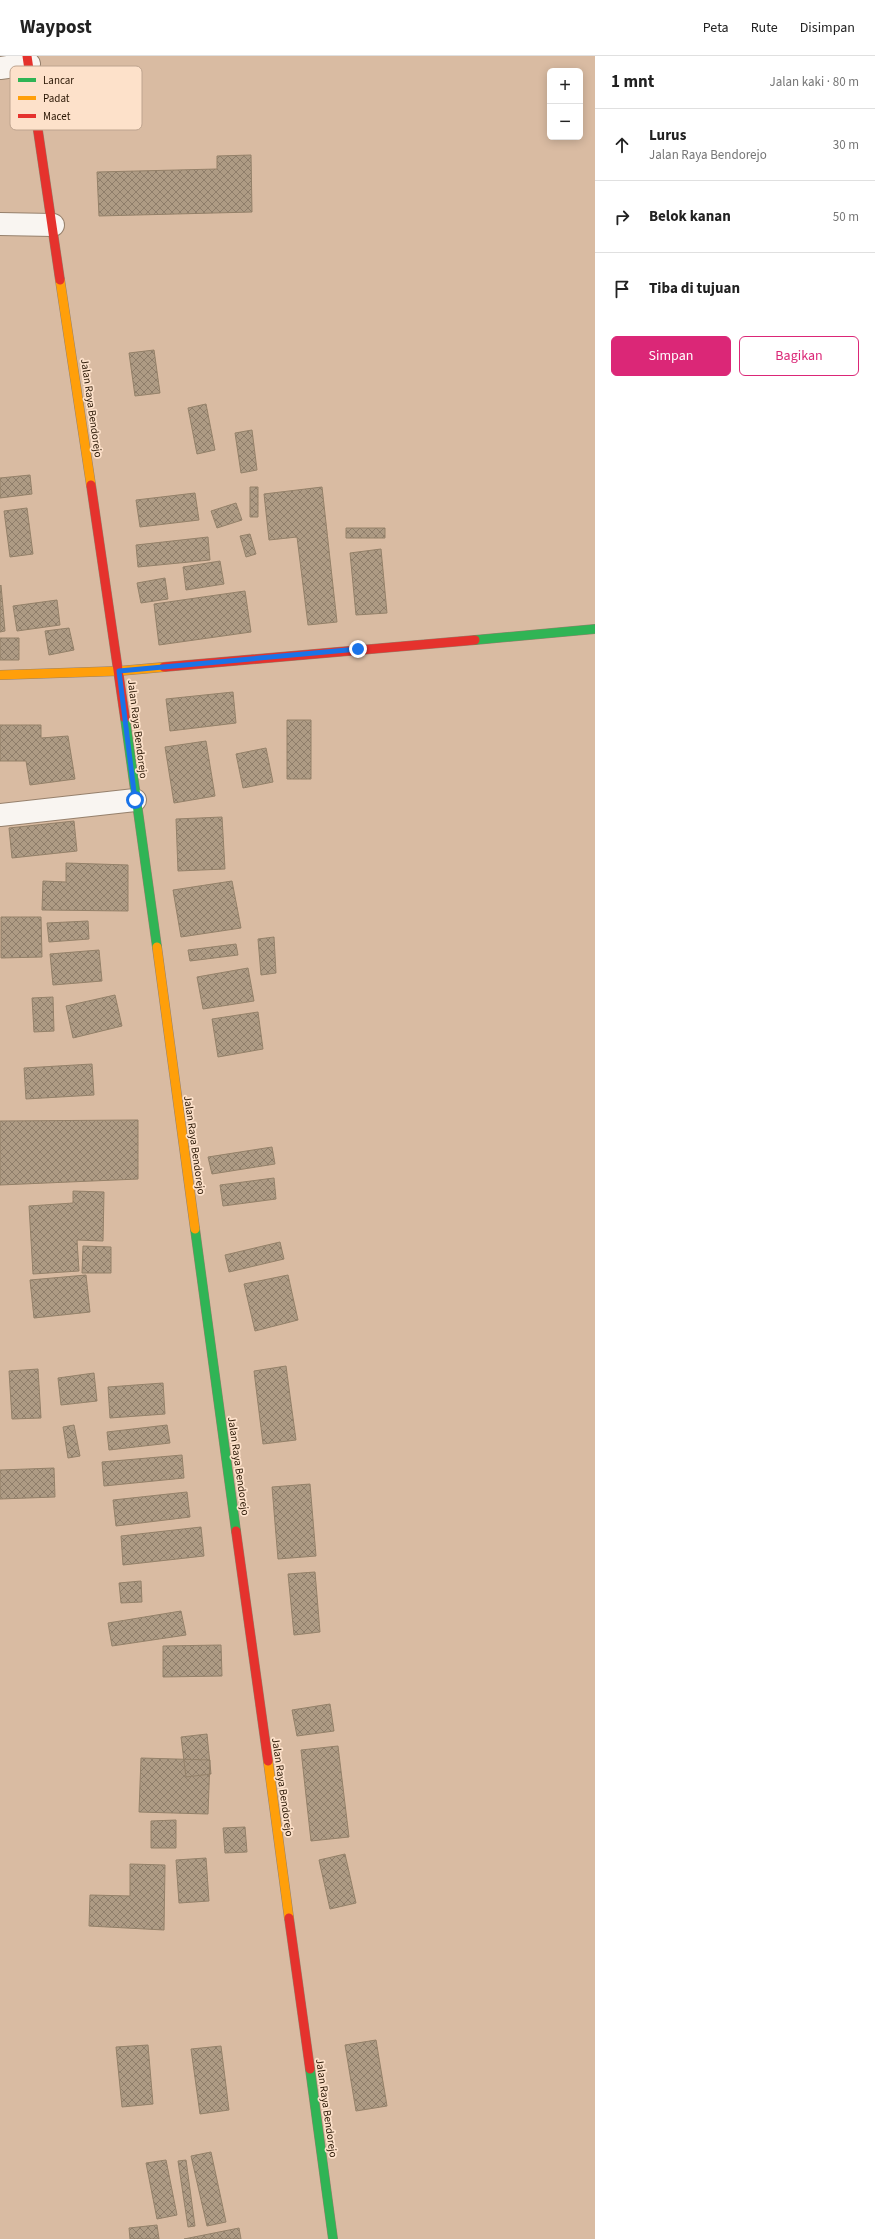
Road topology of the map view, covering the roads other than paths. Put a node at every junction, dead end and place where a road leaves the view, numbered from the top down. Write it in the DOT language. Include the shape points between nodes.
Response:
graph roads {
  1 [pos="28,60"];
  2 [pos="0,68"];
  3 [pos="39,130"];
  4 [pos="0,224"];
  5 [pos="53,225"];
  6 [pos="595,629"];
  7 [pos="119,671"];
  8 [pos="0,675"];
  9 [pos="135,800"];
  10 [pos="0,815"];
  11 [pos="333,2239"];
  1 -- 2 [label="street"];
  3 -- 5 [label="main road, Jalan Raya Bendorejo"];
  4 -- 5 [label="street"];
  5 -- 7 [label="main road, Jalan Raya Bendorejo"];
  6 -- 7 [label="main road"];
  7 -- 8 [label="main road"];
  7 -- 9 [label="main road, Jalan Raya Bendorejo"];
  9 -- 10 [label="street"];
  9 -- 11 [label="main road, Jalan Raya Bendorejo"];
}
